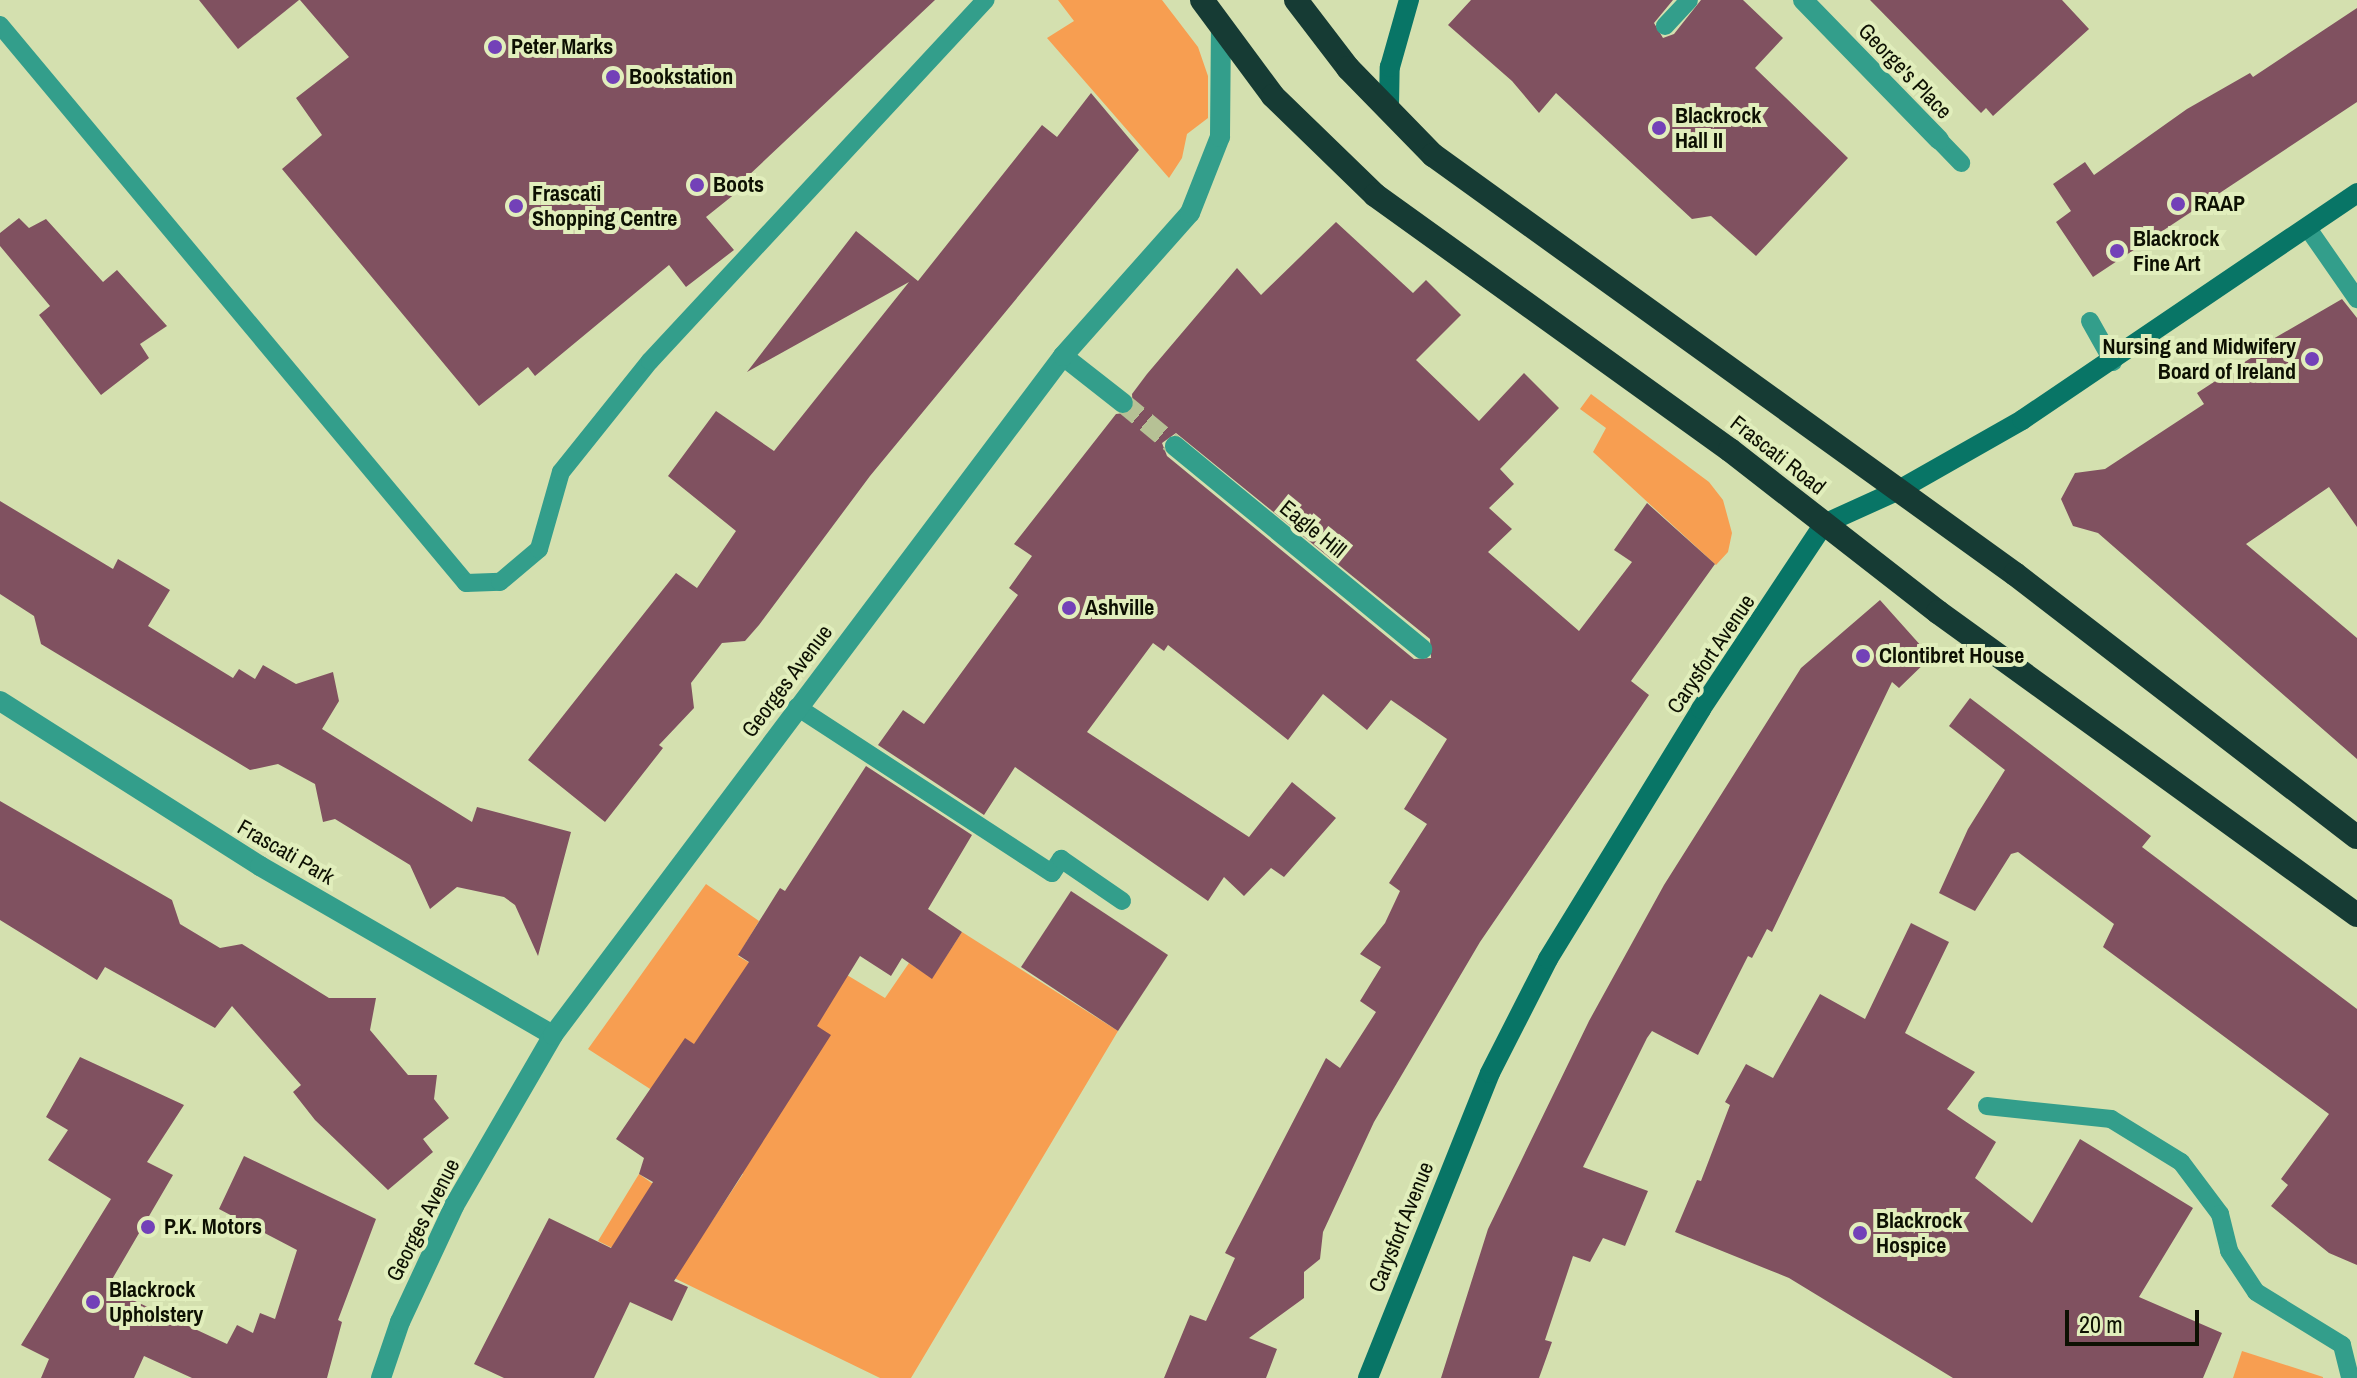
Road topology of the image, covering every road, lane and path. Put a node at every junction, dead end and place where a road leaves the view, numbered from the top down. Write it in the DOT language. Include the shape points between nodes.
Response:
graph roads {
  1 [pos="986,0"];
  2 [pos="1202,0"];
  3 [pos="1296,0"];
  4 [pos="1409,0"];
  5 [pos="1689,0"];
  6 [pos="1803,0"];
  7 [pos="0,25"];
  8 [pos="1665,26"];
  9 [pos="1221,27"];
  10 [pos="1389,106"];
  11 [pos="1939,140"];
  12 [pos="1961,163"];
  13 [pos="2357,193"];
  14 [pos="2307,227"];
  15 [pos="2357,299"];
  16 [pos="2090,321"];
  17 [pos="1063,356"];
  18 [pos="2113,362"];
  19 [pos="1123,403"];
  20 [pos="1175,446"];
  21 [pos="1899,490"];
  22 [pos="1824,524"];
  23 [pos="1422,649"];
  24 [pos="0,701"];
  25 [pos="797,707"];
  26 [pos="2357,837"];
  27 [pos="1122,901"];
  28 [pos="2357,915"];
  29 [pos="553,1035"];
  30 [pos="1987,1106"];
  31 [pos="381,1378"];
  32 [pos="1368,1378"];
  33 [pos="2350,1378"];
  1 -- 7 [label="lane" via="650,361 561,472 539,549 500,582 466,583"];
  2 -- 9 [label="highway, Frascati Road"];
  3 -- 10 [label="highway, Frascati Road" via="1348,68"];
  4 -- 10 [label="main road" via="1393,53"];
  5 -- 8 [label="lane"];
  6 -- 11 [label="street, George's Place"];
  9 -- 17 [label="street, Georges Avenue" via="1220,137 1190,213"];
  9 -- 22 [label="highway, Frascati Road" via="1273,96 1375,195 1730,450"];
  10 -- 21 [label="highway, Frascati Road" via="1433,155"];
  11 -- 12 [label="lane"];
  13 -- 14 [label="main road"];
  14 -- 15 [label="lane"];
  14 -- 18 [label="main road"];
  16 -- 18 [label="lane"];
  17 -- 19 [label="street"];
  17 -- 25 [label="street, Georges Avenue"];
  18 -- 21 [label="main road"];
  20 -- 23 [label="street, Eagle Hill"];
  21 -- 22 [label="main road"];
  21 -- 26 [label="highway, Frascati Road"];
  22 -- 28 [label="highway, Frascati Road"];
  22 -- 32 [label="main road, Carysfort Avenue" via="1701,709 1548,959 1490,1073"];
  24 -- 29 [label="street, Frascati Park" via="260,866"];
  25 -- 27 [label="lane" via="1052,873 1061,859"];
  25 -- 29 [label="street, Georges Avenue"];
  29 -- 31 [label="street, Georges Avenue" via="454,1206 400,1322"];
  30 -- 33 [label="lane" via="2111,1119 2181,1162 2220,1214 2229,1251 2256,1292 2342,1345"];
}
